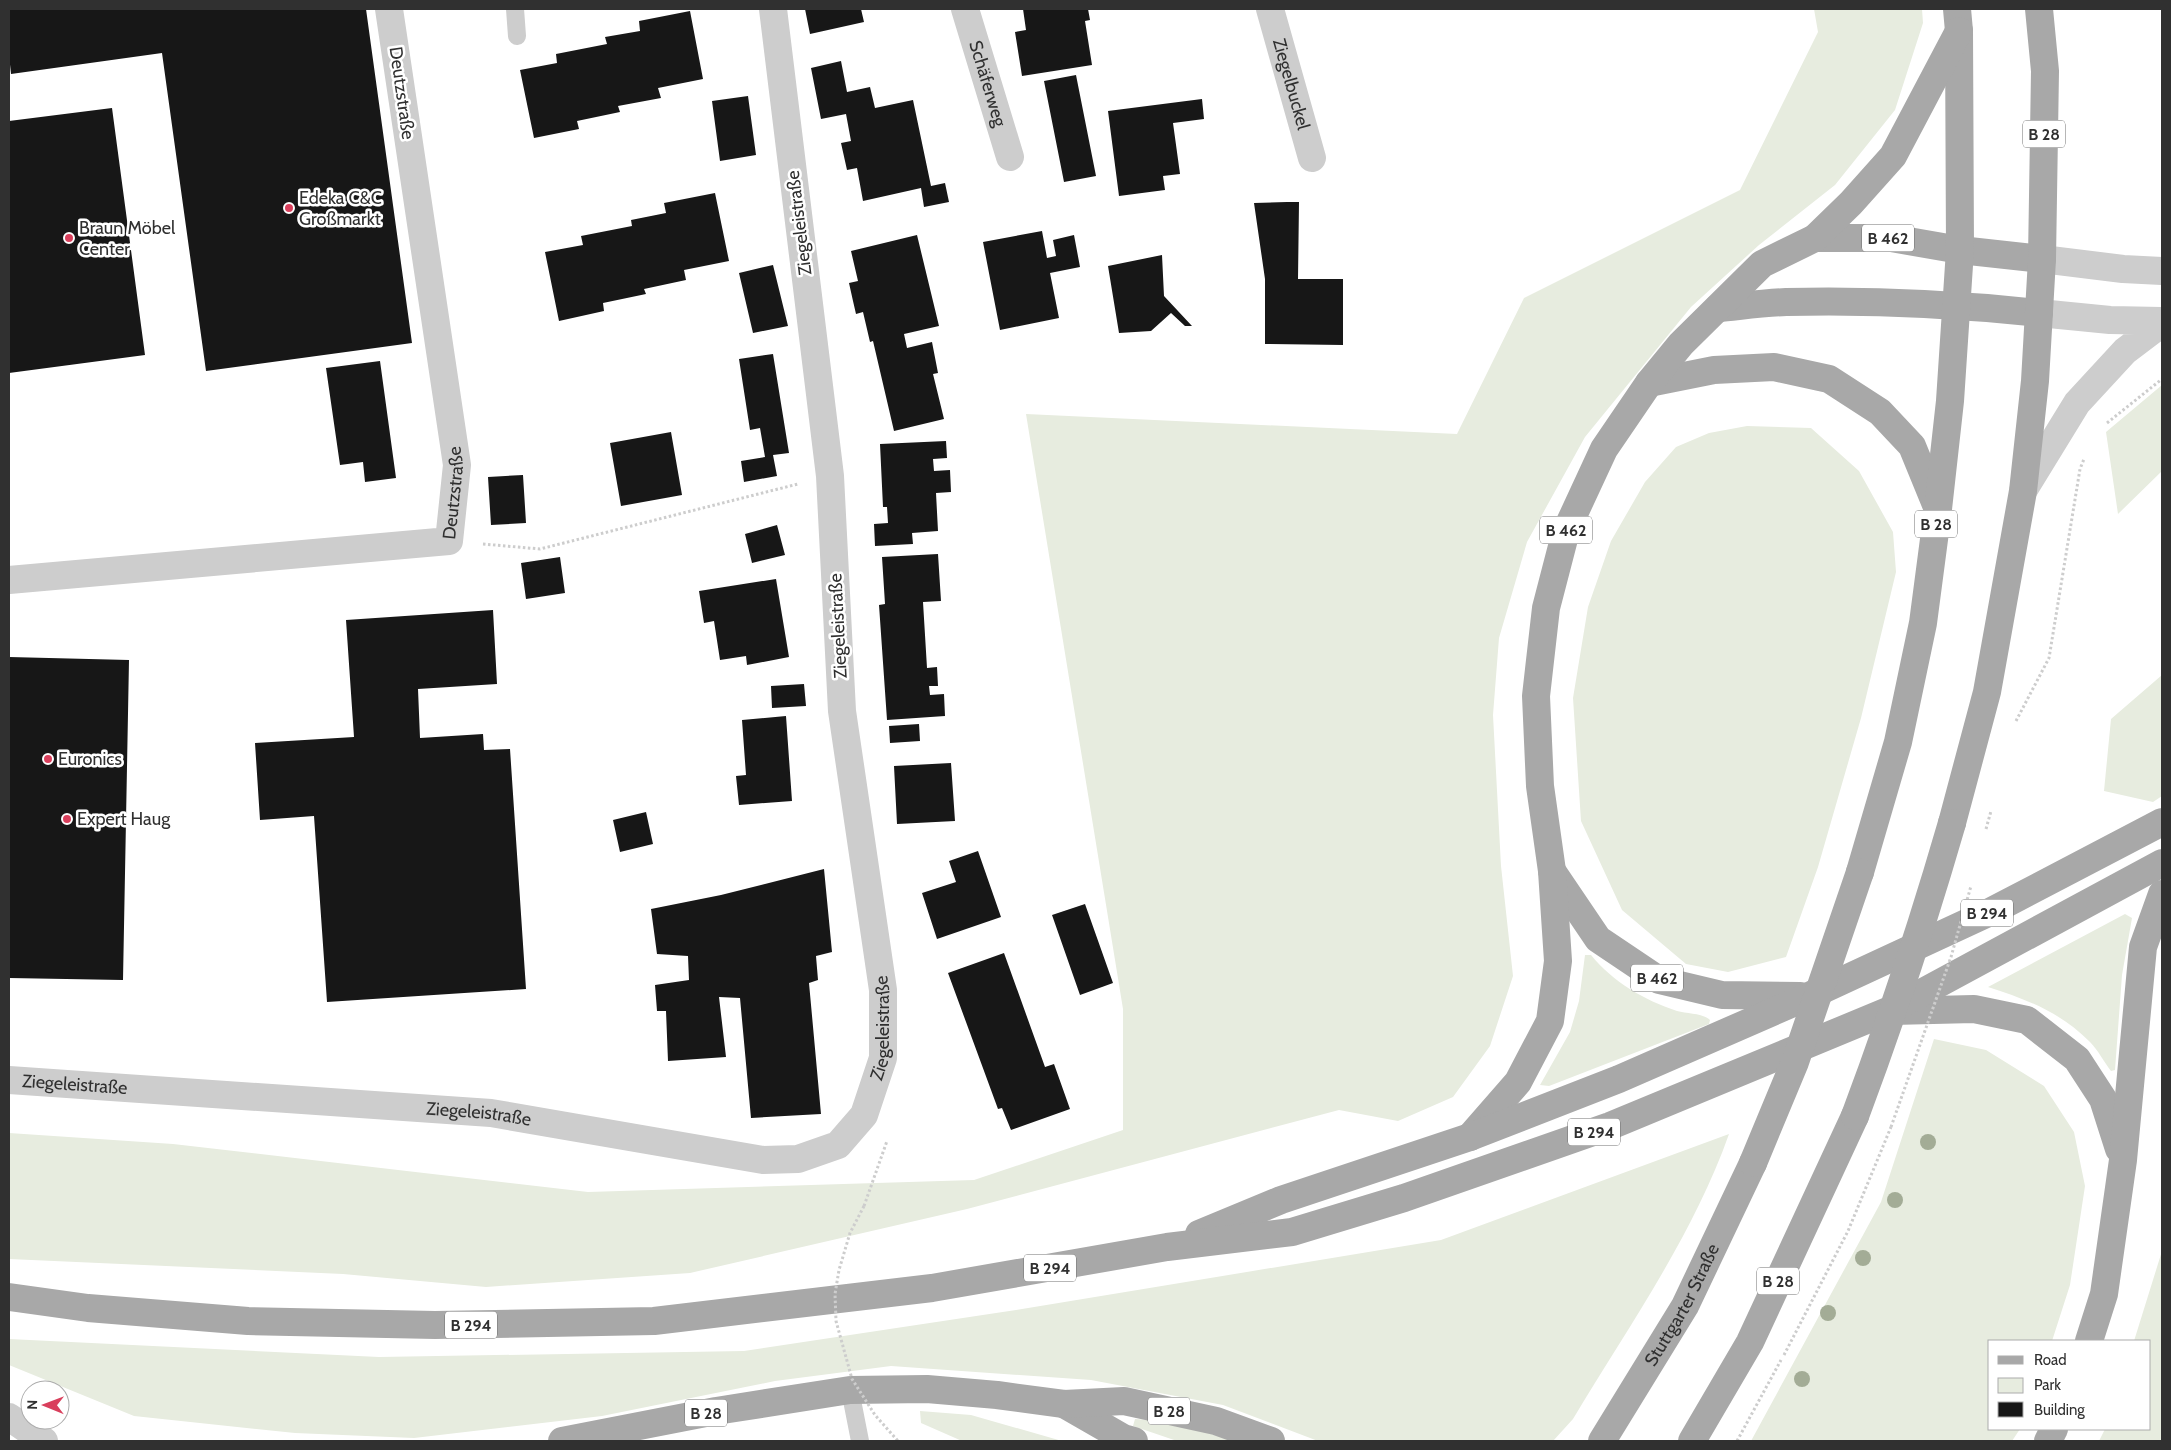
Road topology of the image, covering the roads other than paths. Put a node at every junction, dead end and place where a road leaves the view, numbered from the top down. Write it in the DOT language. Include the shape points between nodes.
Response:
graph roads {
  1 [pos="390,9"];
  2 [pos="515,9"];
  3 [pos="773,9"];
  4 [pos="965,9"];
  5 [pos="1270,9"];
  6 [pos="2039,9"];
  7 [pos="1958,20"];
  8 [pos="517,36"];
  9 [pos="1010,157"];
  10 [pos="1312,158"];
  11 [pos="1815,238"];
  12 [pos="1960,250"];
  13 [pos="2042,259"];
  14 [pos="2162,271"];
  15 [pos="1956,304"];
  16 [pos="1718,308"];
  17 [pos="2039,313"];
  18 [pos="2162,322"];
  19 [pos="1650,383"];
  20 [pos="2023,491"];
  21 [pos="1938,509"];
  22 [pos="9,580"];
  23 [pos="2162,822"];
  24 [pos="2162,863"];
  25 [pos="1552,871"];
  26 [pos="2162,894"];
  27 [pos="1808,996"];
  28 [pos="1888,1011"];
  29 [pos="9,1080"];
  30 [pos="1470,1137"];
  31 [pos="2123,1160"];
  32 [pos="1167,1247"];
  33 [pos="9,1297"];
  34 [pos="2089,1340"];
  35 [pos="850,1390"];
  36 [pos="1064,1404"];
  37 [pos="9,1417"];
  38 [pos="44,1441"];
  39 [pos="562,1441"];
  40 [pos="860,1441"];
  41 [pos="1134,1441"];
  42 [pos="1271,1441"];
  43 [pos="1602,1441"];
  44 [pos="1692,1441"];
  1 -- 22 [label="street, Deutzstraße" via="457,465 449,541"];
  2 -- 8 [label="lane"];
  3 -- 29 [label="street, Ziegeleistraße" via="830,476 842,711 883,990 882,1058 864,1114 838,1144 798,1159 763,1160 491,1112"];
  4 -- 9 [label="street, Schäferweg"];
  5 -- 10 [label="street, Ziegelbuckel"];
  6 -- 13 [label="main road, B 28" via="2045,71"];
  7 -- 11 [label="main road" via="1893,156"];
  7 -- 12 [label="main road, B 28"];
  11 -- 12 [label="main road, B 462" via="1890,238"];
  11 -- 16 [label="main road, B 462" via="1762,264"];
  12 -- 13 [label="main road, B 462"];
  12 -- 15 [label="main road, B 28"];
  13 -- 14 [label="street"];
  13 -- 17 [label="main road, B 28"];
  15 -- 16 [label="main road" via="1785,302"];
  15 -- 17 [label="main road"];
  15 -- 21 [label="main road, B 28" via="1950,401"];
  16 -- 19 [label="main road, B 462" via="1680,344"];
  17 -- 18 [label="street"];
  17 -- 20 [label="main road, B 28"];
  18 -- 20 [label="street" via="2125,351 2077,403"];
  19 -- 21 [label="main road" via="1714,370 1774,367 1829,379 1880,412 1912,446"];
  19 -- 25 [label="main road, B 462" via="1604,449 1566,531 1546,608 1536,696 1540,786"];
  20 -- 44 [label="main road, B 28, bridge" via="1987,692 1921,932 1888,1029 1855,1116 1750,1342"];
  21 -- 43 [label="main road, Stuttgarter Straße / B 28, bridge" via="1924,623 1898,742 1860,872 1795,1062 1753,1163 1685,1306"];
  23 -- 27 [label="main road, B 294" via="1988,913"];
  24 -- 28 [label="main road, B 294"];
  25 -- 27 [label="main road, B 462" via="1598,939 1659,980 1722,995"];
  25 -- 30 [label="main road" via="1558,961 1550,1021 1518,1082"];
  26 -- 31 [label="main road" via="2143,947"];
  27 -- 30 [label="main road, B 294" via="1619,1080"];
  28 -- 31 [label="main road" via="1974,1010 2027,1020 2077,1060 2104,1099"];
  28 -- 32 [label="main road, B 294" via="1610,1126 1404,1198 1292,1232"];
  30 -- 32 [label="main road, B 294" via="1281,1200"];
  31 -- 34 [label="main road" via="2104,1294"];
  32 -- 33 [label="main road, B 294" via="932,1288 654,1321 435,1325 248,1321 88,1308"];
  35 -- 36 [label="main road, B 28" via="927,1389 998,1394"];
  35 -- 39 [label="main road, B 28" via="716,1411"];
  35 -- 40 [label="lane"];
  36 -- 41 [label="main road, B 28"];
  36 -- 42 [label="main road, B 28" via="1124,1401 1216,1421"];
  37 -- 38 [label="street"];
}
